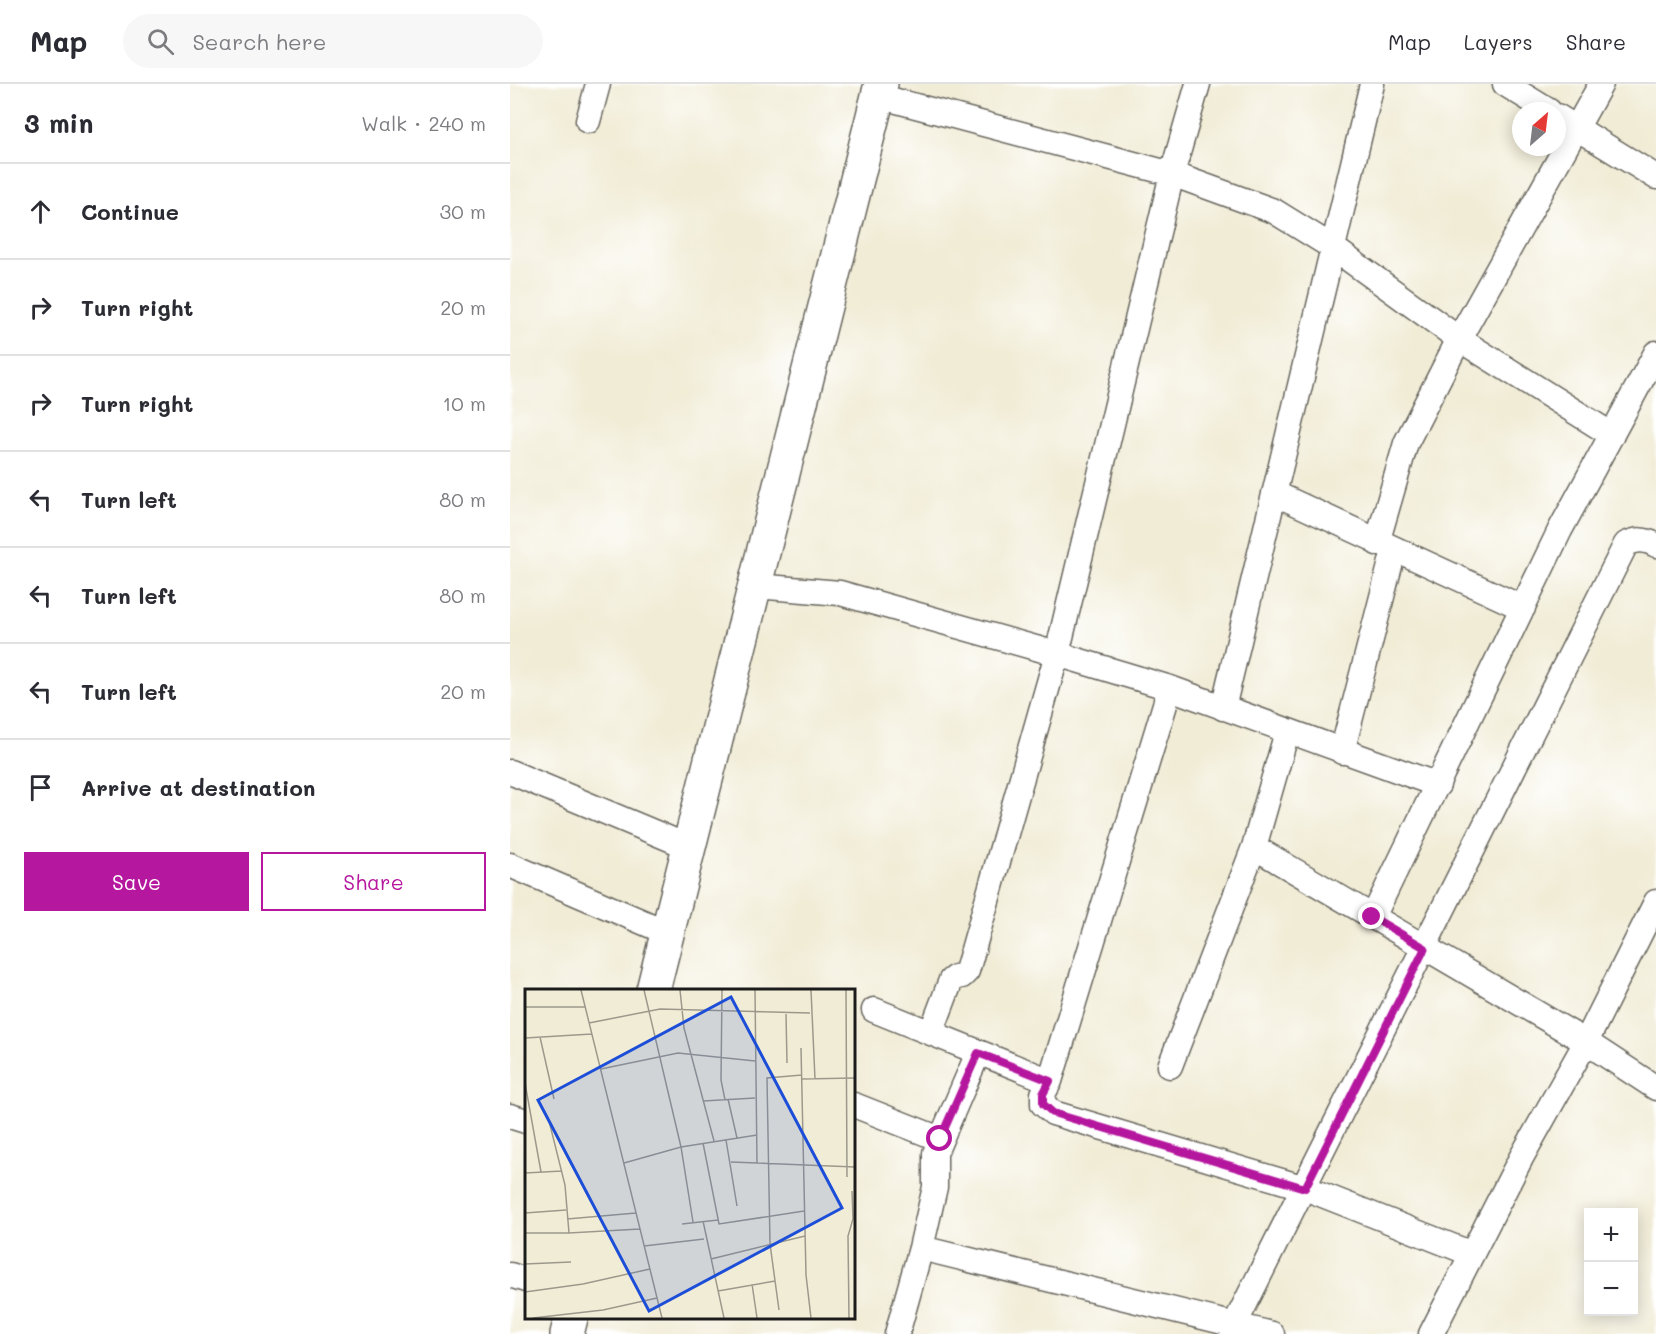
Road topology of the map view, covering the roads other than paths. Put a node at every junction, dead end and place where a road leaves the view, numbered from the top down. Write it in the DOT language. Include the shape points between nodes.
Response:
graph roads {
  1 [pos="598,84"];
  2 [pos="1198,84"];
  3 [pos="1372,84"];
  4 [pos="1505,84"];
  5 [pos="1601,84"];
  6 [pos="879,90"];
  7 [pos="1534,102"];
  8 [pos="588,121"];
  9 [pos="1567,122"];
  10 [pos="1172,174"];
  11 [pos="1656,177"];
  12 [pos="1332,247"];
  13 [pos="1459,339"];
  14 [pos="1656,353"];
  15 [pos="1612,435"];
  16 [pos="1274,494"];
  17 [pos="1656,545"];
  18 [pos="1385,546"];
  19 [pos="755,586"];
  20 [pos="1523,608"];
  21 [pos="1057,654"];
  22 [pos="1170,688"];
  23 [pos="1223,708"];
  24 [pos="1287,732"];
  25 [pos="1342,752"];
  26 [pos="510,772"];
  27 [pos="1438,785"];
  28 [pos="689,847"];
  29 [pos="1254,847"];
  30 [pos="510,865"];
  31 [pos="1656,902"];
  32 [pos="1372,917"];
  33 [pos="668,933"];
  34 [pos="1425,948"];
  35 [pos="653,989"];
  36 [pos="874,1010"];
  37 [pos="931,1033"];
  38 [pos="1586,1042"];
  39 [pos="978,1053"];
  40 [pos="1170,1066"];
  41 [pos="1050,1081"];
  42 [pos="1656,1088"];
  43 [pos="855,1105"];
  44 [pos="510,1116"];
  45 [pos="525,1121"];
  46 [pos="940,1139"];
  47 [pos="1305,1188"];
  48 [pos="921,1248"];
  49 [pos="1472,1254"];
  50 [pos="510,1275"];
  51 [pos="525,1280"];
  52 [pos="571,1319"];
  53 [pos="1232,1329"];
  54 [pos="567,1334"];
  55 [pos="897,1334"];
  56 [pos="1272,1334"];
  57 [pos="1431,1334"];
  1 -- 8 [label="street"];
  2 -- 10 [label="street"];
  3 -- 12 [label="street"];
  4 -- 7 [label="street"];
  5 -- 9 [label="street"];
  6 -- 10 [label="street"];
  6 -- 19 [label="highway"];
  9 -- 11 [label="street"];
  9 -- 13 [label="street"];
  10 -- 12 [label="street" via="1274,211"];
  10 -- 21 [label="street"];
  12 -- 13 [label="street"];
  12 -- 16 [label="street"];
  13 -- 15 [label="street"];
  13 -- 18 [label="street" via="1406,443"];
  14 -- 15 [label="street"];
  15 -- 20 [label="street"];
  16 -- 18 [label="street"];
  16 -- 23 [label="street"];
  17 -- 34 [label="street" via="1648,540 1626,544"];
  18 -- 20 [label="street"];
  18 -- 25 [label="street"];
  19 -- 21 [label="street" via="840,593"];
  19 -- 28 [label="highway"];
  20 -- 27 [label="street"];
  21 -- 22 [label="street"];
  21 -- 37 [label="street" via="967,971 951,980"];
  22 -- 23 [label="street"];
  22 -- 41 [label="street"];
  23 -- 24 [label="street"];
  24 -- 25 [label="street"];
  24 -- 29 [label="street"];
  25 -- 27 [label="street"];
  26 -- 28 [label="street"];
  27 -- 32 [label="street"];
  28 -- 33 [label="highway"];
  29 -- 32 [label="street"];
  29 -- 40 [label="street"];
  30 -- 33 [label="street"];
  31 -- 38 [label="street"];
  32 -- 34 [label="street"];
  33 -- 35 [label="highway"];
  34 -- 38 [label="street"];
  34 -- 47 [label="street"];
  36 -- 37 [label="street"];
  37 -- 39 [label="street"];
  38 -- 42 [label="street"];
  38 -- 49 [label="street"];
  39 -- 41 [label="street"];
  39 -- 46 [label="street"];
  41 -- 47 [label="street" via="1043,1104 1053,1113"];
  43 -- 46 [label="street"];
  44 -- 45 [label="street"];
  46 -- 48 [label="street" via="935,1153 935,1187"];
  47 -- 49 [label="street"];
  47 -- 53 [label="street"];
  48 -- 53 [label="street"];
  48 -- 55 [label="street"];
  49 -- 57 [label="street"];
  50 -- 51 [label="street"];
  52 -- 54 [label="highway"];
  53 -- 56 [label="street"];
}
